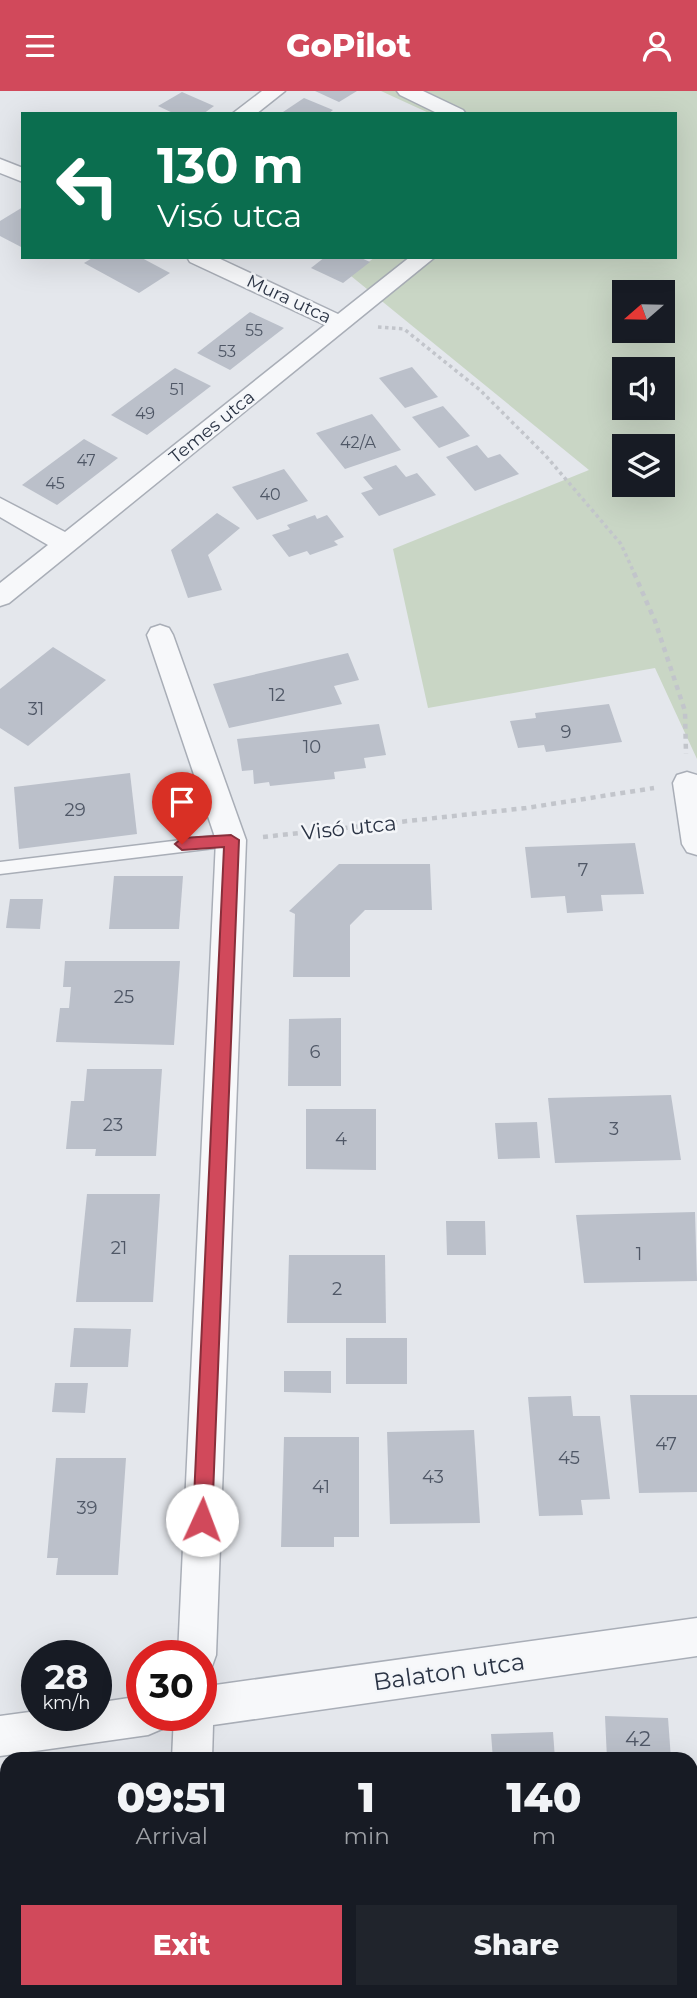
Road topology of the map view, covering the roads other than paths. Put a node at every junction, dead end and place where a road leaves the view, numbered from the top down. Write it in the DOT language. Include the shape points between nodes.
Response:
graph roads {
  1 [pos="275,91"];
  2 [pos="407,91"];
  3 [pos="245,112"];
  4 [pos="452,112"];
  5 [pos="0,165"];
  6 [pos="21,175"];
  7 [pos="202,259"];
  8 [pos="422,259"];
  9 [pos="341,324"];
  10 [pos="0,506"];
  11 [pos="67,544"];
  12 [pos="0,597"];
  13 [pos="160,635"];
  14 [pos="687,783"];
  15 [pos="231,840"];
  16 [pos="697,844"];
  17 [pos="0,868"];
  18 [pos="697,1637"];
  19 [pos="198,1640"];
  20 [pos="217,1705"];
  21 [pos="126,1718"];
  22 [pos="193,1731"];
  23 [pos="0,1736"];
  24 [pos="192,1752"];
  1 -- 3 [label="street"];
  2 -- 4 [label="street"];
  5 -- 6 [label="street"];
  7 -- 9 [label="street, Mura utca"];
  8 -- 9 [label="street, Temes utca"];
  9 -- 11 [label="street, Temes utca"];
  10 -- 11 [label="street"];
  11 -- 12 [label="street, Temes utca"];
  13 -- 15 [label="street"];
  14 -- 16 [label="street"];
  15 -- 17 [label="lane"];
  15 -- 19 [label="street"];
  18 -- 20 [label="street, Balaton utca"];
  21 -- 23 [label="street"];
  22 -- 24 [label="street"];
}
